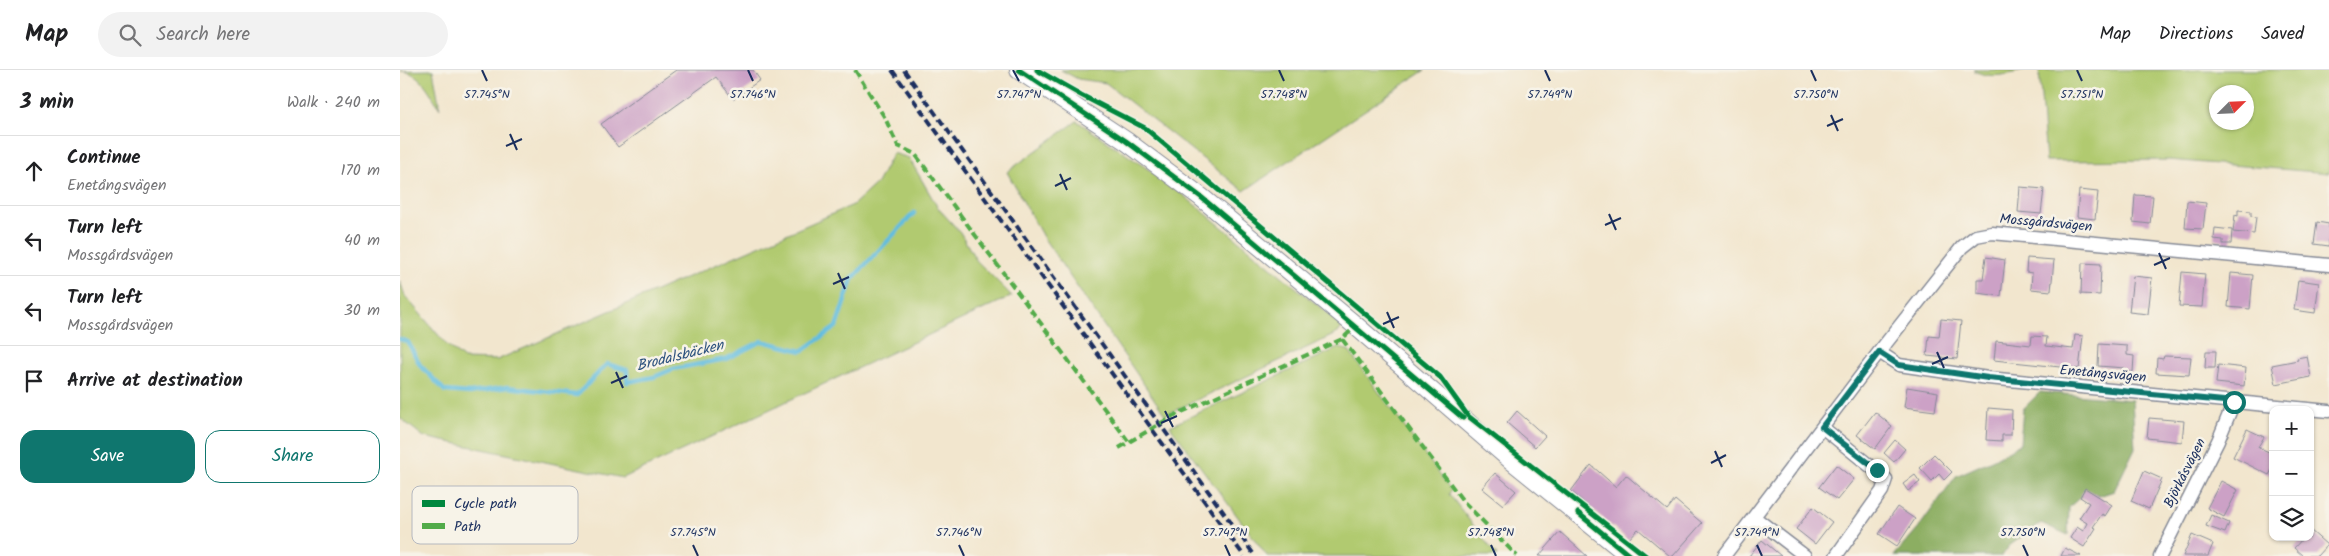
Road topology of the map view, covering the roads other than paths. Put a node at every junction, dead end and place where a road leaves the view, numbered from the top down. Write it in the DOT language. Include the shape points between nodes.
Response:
graph roads {
  1 [pos="1018,70"];
  2 [pos="2329,265"];
  3 [pos="1879,352"];
  4 [pos="2234,402"];
  5 [pos="2329,411"];
  6 [pos="1822,427"];
  7 [pos="1754,516"];
  8 [pos="1630,556"];
  9 [pos="1724,556"];
  10 [pos="1805,556"];
  11 [pos="1836,556"];
  12 [pos="2160,556"];
  1 -- 8 [label="street" via="1126,141 1201,197 1511,460"];
  2 -- 3 [label="street, Mossgårdsvägen" via="1992,233 1976,236 1962,247"];
  3 -- 4 [label="street, Enetångsvägen" via="1899,365 1979,377"];
  3 -- 6 [label="street, Mossgårdsvägen"];
  4 -- 5 [label="street, Enetångsvägen"];
  4 -- 12 [label="street, Björkåsvägen"];
  6 -- 7 [label="street, Mossgårdsvägen"];
  6 -- 11 [label="street" via="1886,479 1882,491"];
  7 -- 9 [label="street, Mossgårdsvägen"];
  7 -- 10 [label="street"];
}
